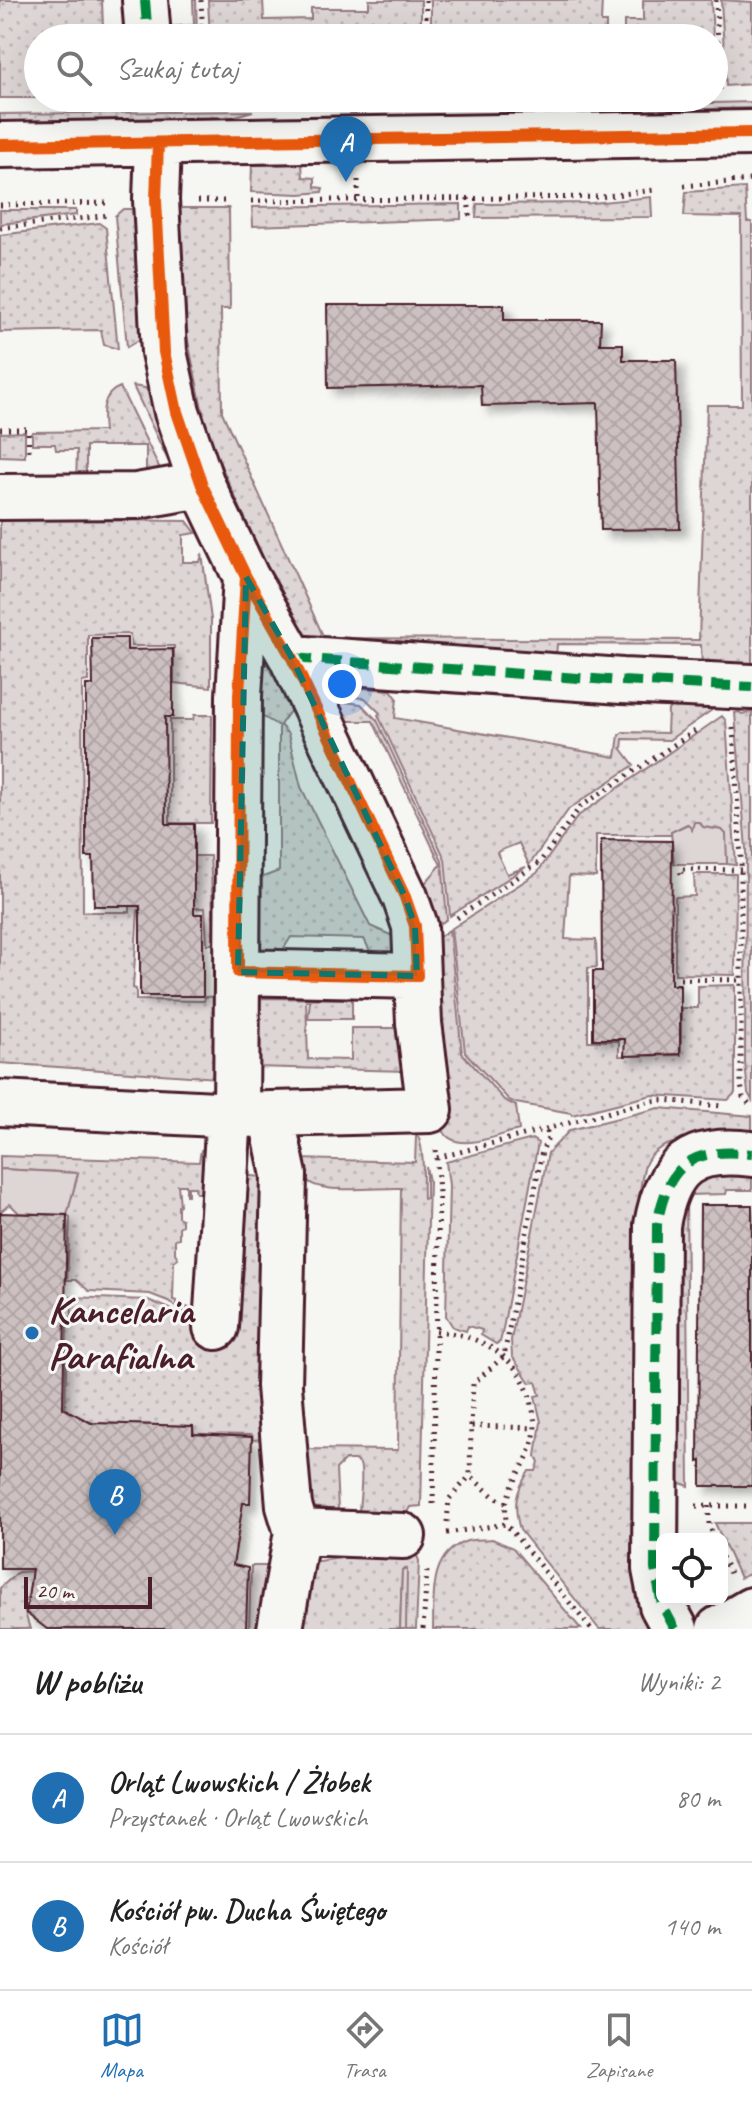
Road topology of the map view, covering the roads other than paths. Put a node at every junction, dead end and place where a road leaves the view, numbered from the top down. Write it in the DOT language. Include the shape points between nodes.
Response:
graph roads {
  1 [pos="145,0"];
  2 [pos="147,24"];
  3 [pos="752,133"];
  4 [pos="158,143"];
  5 [pos="0,145"];
  6 [pos="202,485"];
  7 [pos="0,497"];
  8 [pos="246,577"];
  9 [pos="292,658"];
  10 [pos="738,693"];
  11 [pos="238,972"];
  12 [pos="417,976"];
  13 [pos="0,1103"];
  14 [pos="254,1114"];
  15 [pos="752,1154"];
  16 [pos="216,1327"];
  17 [pos="297,1532"];
  18 [pos="417,1536"];
  19 [pos="752,1610"];
  20 [pos="280,1629"];
  21 [pos="675,1629"];
  22 [pos="719,1629"];
  1 -- 2 [label="street"];
  3 -- 4 [label="street"];
  4 -- 5 [label="street"];
  4 -- 6 [label="street" via="156,200 166,370"];
  6 -- 7 [label="street" via="137,496"];
  6 -- 8 [label="street"];
  8 -- 9 [label="street"];
  8 -- 11 [label="street"];
  9 -- 10 [label="street"];
  9 -- 12 [label="street" via="411,912"];
  11 -- 12 [label="street"];
  11 -- 14 [label="street"];
  12 -- 14 [label="street" via="430,1110"];
  13 -- 14 [label="street"];
  14 -- 16 [label="street" via="228,1131"];
  14 -- 17 [label="street" via="284,1175 279,1386 289,1506"];
  15 -- 21 [label="street" via="726,1151 697,1158 675,1172 662,1195 657,1225 655,1569 662,1605"];
  17 -- 18 [label="street"];
  17 -- 20 [label="street"];
  19 -- 22 [label="street"];
}
